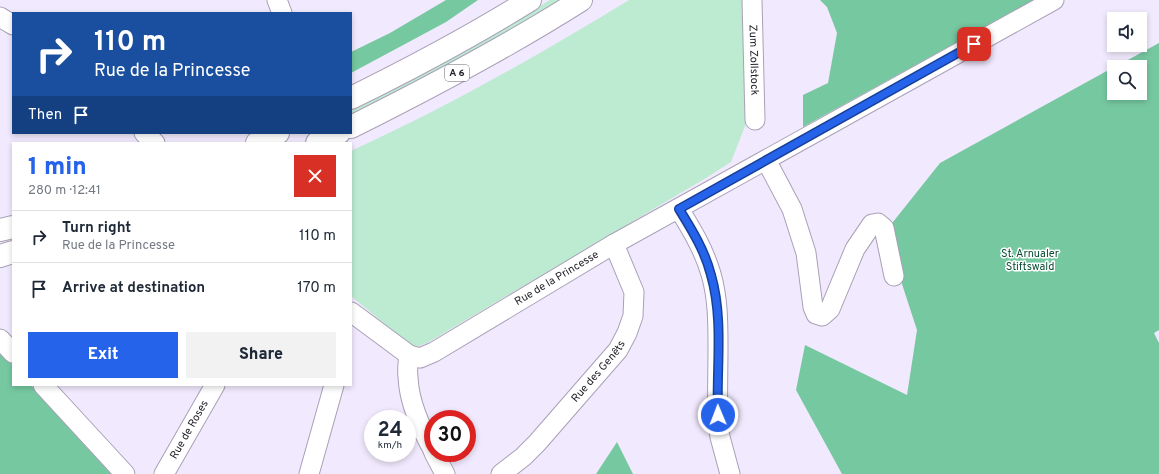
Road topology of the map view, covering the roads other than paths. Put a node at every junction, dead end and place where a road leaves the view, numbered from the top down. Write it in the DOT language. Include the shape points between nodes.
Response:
graph roads {
  1 [pos="277,0"];
  2 [pos="530,0"];
  3 [pos="581,0"];
  4 [pos="752,0"];
  5 [pos="1054,0"];
  6 [pos="282,12"];
  7 [pos="0,17"];
  8 [pos="12,24"];
  9 [pos="352,97"];
  10 [pos="755,120"];
  11 [pos="352,126"];
  12 [pos="145,134"];
  13 [pos="276,134"];
  14 [pos="337,134"];
  15 [pos="155,142"];
  16 [pos="259,142"];
  17 [pos="319,142"];
  18 [pos="766,160"];
  19 [pos="679,209"];
  20 [pos="12,227"];
  21 [pos="0,230"];
  22 [pos="614,244"];
  23 [pos="12,252"];
  24 [pos="0,256"];
  25 [pos="894,276"];
  26 [pos="352,318"];
  27 [pos="0,339"];
  28 [pos="12,352"];
  29 [pos="409,355"];
  30 [pos="44,386"];
  31 [pos="214,386"];
  32 [pos="334,386"];
  33 [pos="424,433"];
  34 [pos="439,462"];
  35 [pos="125,474"];
  36 [pos="164,474"];
  37 [pos="309,474"];
  38 [pos="446,474"];
  39 [pos="502,474"];
  40 [pos="730,474"];
  1 -- 6 [label="street"];
  2 -- 9 [label="highway, A 6" via="495,22"];
  3 -- 11 [label="highway, A 6" via="444,80"];
  4 -- 10 [label="street, Zum Zollstock"];
  5 -- 18 [label="street, Rue de la Princesse"];
  7 -- 8 [label="street"];
  12 -- 15 [label="street"];
  13 -- 16 [label="highway"];
  14 -- 17 [label="highway"];
  18 -- 19 [label="street, Rue de la Princesse"];
  18 -- 25 [label="street" via="792,209 806,253 816,314 822,316 830,309 854,249 872,224 878,223 884,228"];
  19 -- 22 [label="street, Rue de la Princesse"];
  19 -- 40 [label="street" via="697,237 711,275 716,298 718,423"];
  20 -- 21 [label="highway"];
  22 -- 29 [label="street, Rue de la Princesse" via="434,352 420,358"];
  22 -- 39 [label="street, Rue des Genêts" via="634,292 633,316 627,333 618,350 537,443"];
  23 -- 24 [label="highway"];
  26 -- 29 [label="street"];
  27 -- 28 [label="street"];
  29 -- 33 [label="street" via="408,377 411,398"];
  30 -- 35 [label="street"];
  31 -- 36 [label="street, Rue de Roses"];
  32 -- 37 [label="street"];
  34 -- 38 [label="street"];
}
